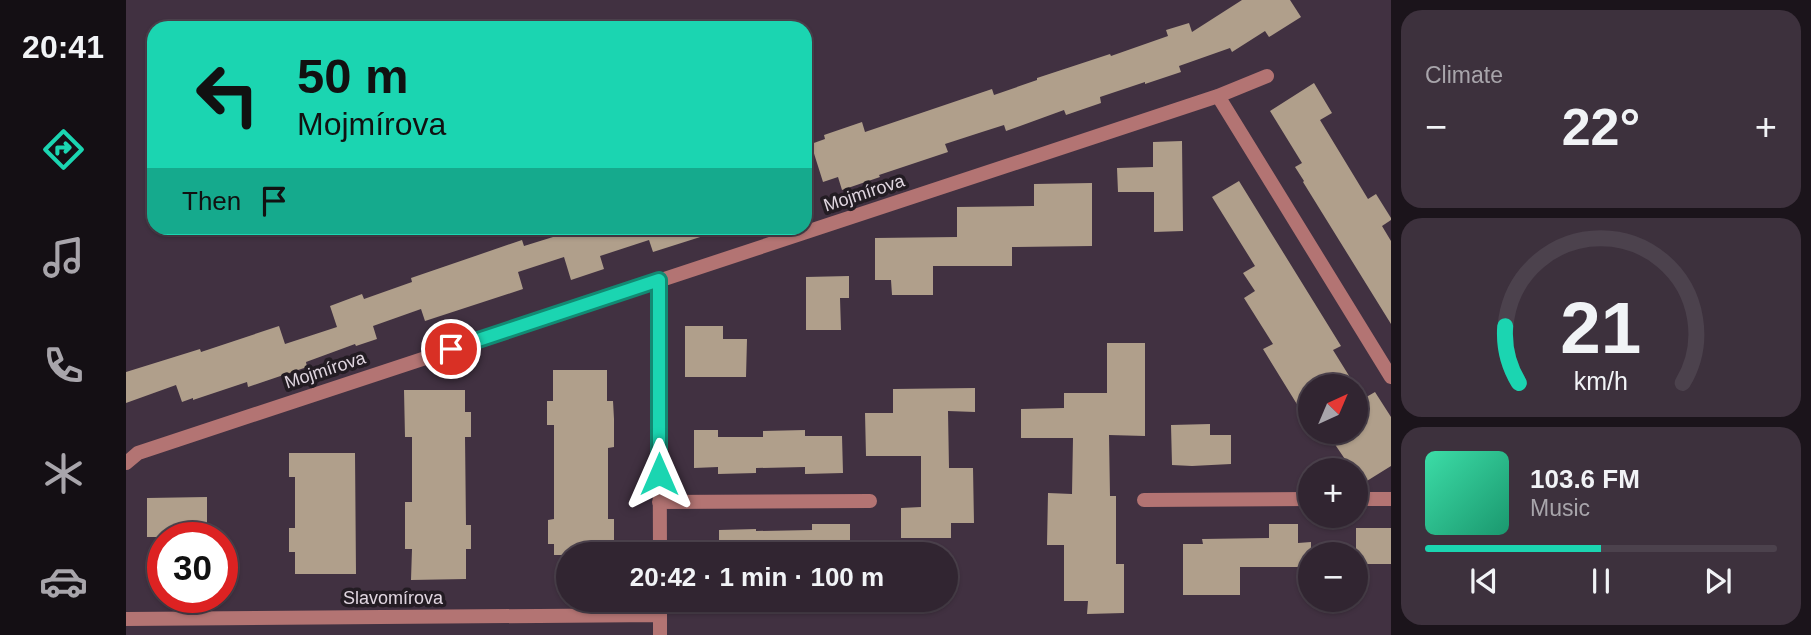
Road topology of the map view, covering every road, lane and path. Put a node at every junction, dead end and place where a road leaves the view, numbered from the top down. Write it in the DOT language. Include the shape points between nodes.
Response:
graph roads {
  1 [pos="1267,76"];
  2 [pos="1218,96"];
  3 [pos="812,230"];
  4 [pos="796,235"];
  5 [pos="659,280"];
  6 [pos="1391,377"];
  7 [pos="126,463"];
  8 [pos="1298,499"];
  9 [pos="1368,499"];
  10 [pos="1391,499"];
  11 [pos="1144,500"];
  12 [pos="870,501"];
  13 [pos="659,502"];
  14 [pos="660,542"];
  15 [pos="556,610"];
  16 [pos="660,612"];
  17 [pos="126,620"];
  18 [pos="660,635"];
  1 -- 2 [label="street, Mojmírova"];
  2 -- 3 [label="street, Mojmírova"];
  2 -- 6 [label="street"];
  4 -- 5 [label="street, Mojmírova"];
  5 -- 7 [label="street, Mojmírova" via="138,453"];
  5 -- 13 [label="street"];
  8 -- 11 [label="street"];
  9 -- 10 [label="street"];
  12 -- 13 [label="street"];
  13 -- 14 [label="street"];
  15 -- 17 [label="street, Slavomírova"];
  16 -- 18 [label="street"];
}
